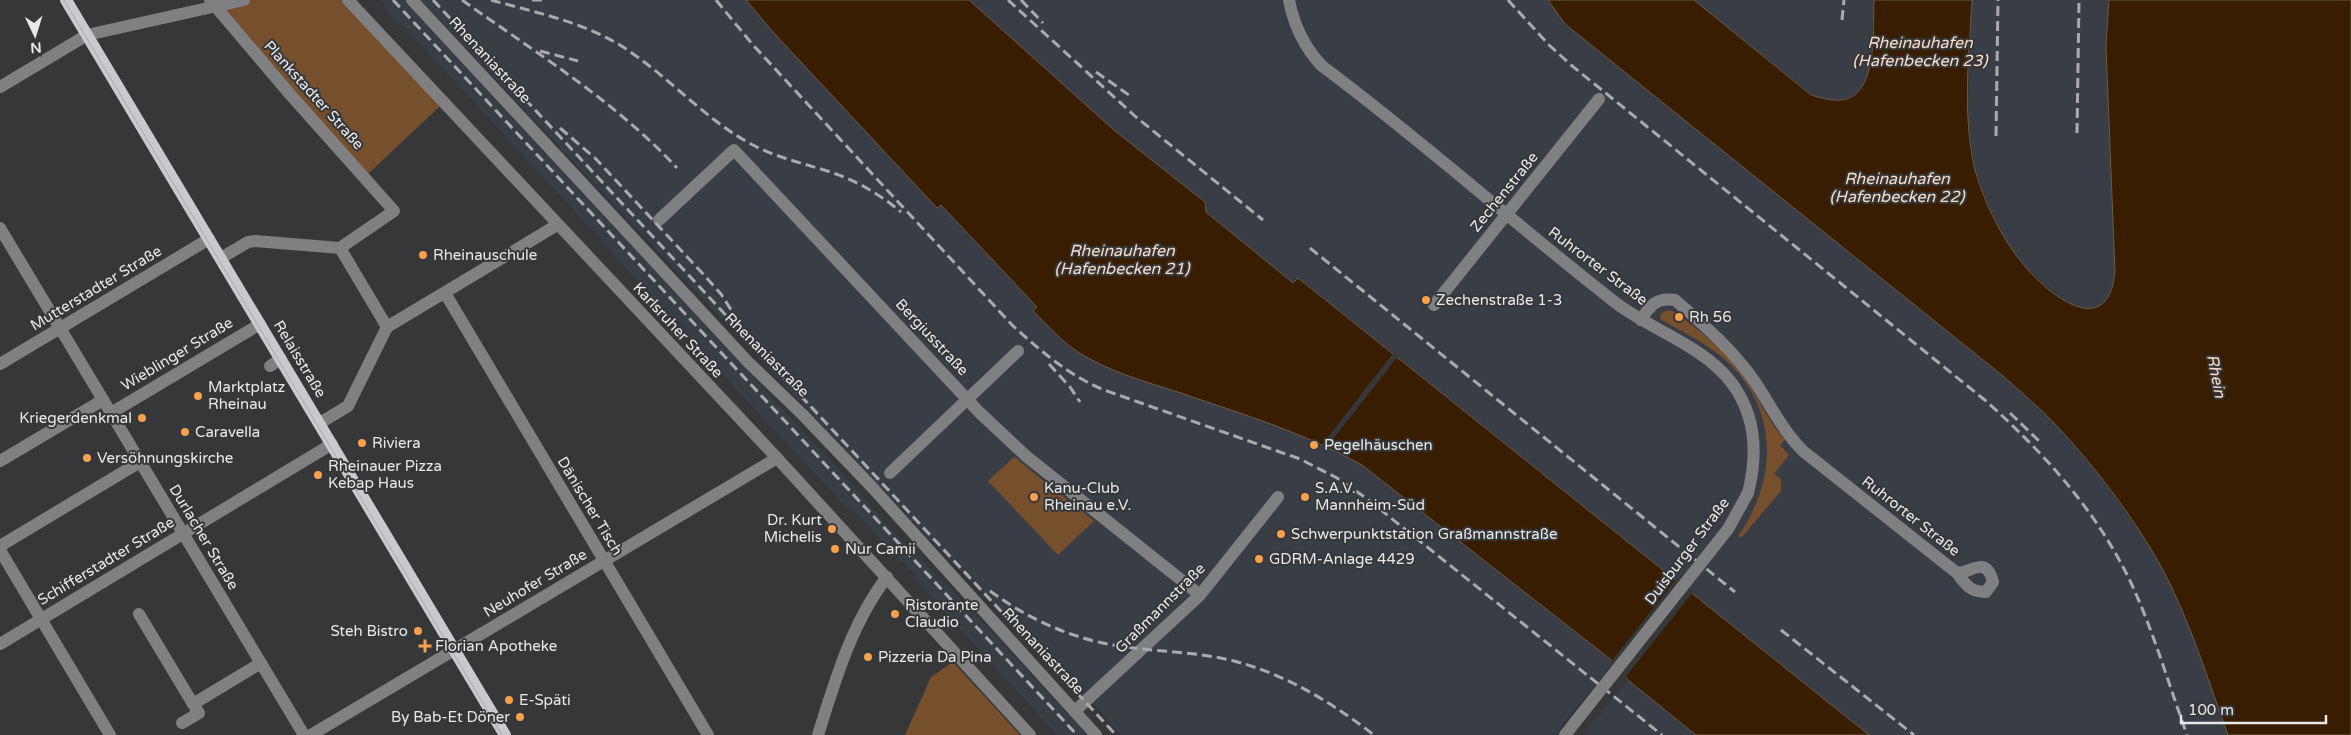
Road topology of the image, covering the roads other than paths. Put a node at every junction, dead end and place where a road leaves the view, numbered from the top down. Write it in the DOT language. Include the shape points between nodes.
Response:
graph roads {
  1 [pos="66,0"];
  2 [pos="244,0"];
  3 [pos="348,0"];
  4 [pos="412,0"];
  5 [pos="1289,0"];
  6 [pos="212,3"];
  7 [pos="87,35"];
  8 [pos="0,87"];
  9 [pos="1599,99"];
  10 [pos="1506,216"];
  11 [pos="659,220"];
  12 [pos="557,225"];
  13 [pos="0,228"];
  14 [pos="209,239"];
  15 [pos="340,248"];
  16 [pos="221,258"];
  17 [pos="445,293"];
  18 [pos="1434,305"];
  19 [pos="1640,320"];
  20 [pos="260,324"];
  21 [pos="387,327"];
  22 [pos="60,328"];
  23 [pos="1018,351"];
  24 [pos="0,364"];
  25 [pos="967,399"];
  26 [pos="103,400"];
  27 [pos="111,413"];
  28 [pos="320,423"];
  29 [pos="332,444"];
  30 [pos="776,458"];
  31 [pos="0,461"];
  32 [pos="140,462"];
  33 [pos="890,473"];
  34 [pos="1278,498"];
  35 [pos="183,534"];
  36 [pos="0,546"];
  37 [pos="0,550"];
  38 [pos="604,560"];
  39 [pos="1957,573"];
  40 [pos="886,577"];
  41 [pos="1200,596"];
  42 [pos="139,614"];
  43 [pos="41,620"];
  44 [pos="0,644"];
  45 [pos="455,650"];
  46 [pos="261,663"];
  47 [pos="193,704"];
  48 [pos="1076,710"];
  49 [pos="182,723"];
  50 [pos="110,735"];
  51 [pos="304,735"];
  52 [pos="311,735"];
  53 [pos="505,735"];
  54 [pos="708,735"];
  55 [pos="818,735"];
  56 [pos="1030,735"];
  57 [pos="1096,735"];
  58 [pos="1565,735"];
  1 -- 7 [label="main road, Relaisstraße"];
  2 -- 6 [label="street"];
  3 -- 12 [label="street, Karlsruher Straße"];
  4 -- 48 [label="street, Rhenaniastraße" via="743,356 871,486"];
  5 -- 10 [label="street, Ruhrorter Straße" via="1301,38 1317,61"];
  6 -- 7 [label="street"];
  6 -- 15 [label="street, Plankstadter Straße" via="394,210"];
  7 -- 8 [label="street"];
  7 -- 14 [label="main road, Relaisstraße"];
  9 -- 10 [label="street, Zechenstraße"];
  10 -- 18 [label="street, Zechenstraße"];
  10 -- 19 [label="street, Ruhrorter Straße"];
  11 -- 25 [label="street, Bergiusstraße" via="734,150"];
  12 -- 17 [label="street"];
  12 -- 30 [label="street, Karlsruher Straße"];
  13 -- 22 [label="street, Durlacher Straße"];
  14 -- 16 [label="main road, Relaisstraße"];
  14 -- 22 [label="street, Mutterstadter Straße"];
  15 -- 16 [label="street" via="255,241"];
  15 -- 21 [label="street"];
  16 -- 20 [label="main road, Relaisstraße"];
  17 -- 21 [label="street"];
  17 -- 38 [label="street, Dänischer Tisch"];
  19 -- 39 [label="street, Ruhrorter Straße" via="1654,301 1674,300 1729,350 1755,382 1790,438 1803,451"];
  19 -- 58 [label="street, Duisburger Straße, bridge" via="1702,356 1725,375 1750,418 1754,465 1748,493 1728,529"];
  20 -- 27 [label="street, Wieblinger Straße"];
  20 -- 28 [label="main road, Relaisstraße" via="276,363"];
  21 -- 28 [label="street" via="348,406"];
  22 -- 24 [label="street, Mutterstadter Straße"];
  22 -- 26 [label="street, Durlacher Straße"];
  23 -- 25 [label="street"];
  25 -- 33 [label="street"];
  25 -- 41 [label="street, Bergiusstraße" via="1026,456"];
  26 -- 27 [label="street, Durlacher Straße"];
  26 -- 31 [label="street"];
  27 -- 32 [label="street, Durlacher Straße"];
  28 -- 29 [label="main road, Relaisstraße"];
  29 -- 35 [label="street, Schifferstadter Straße"];
  29 -- 45 [label="main road, Relaisstraße"];
  30 -- 38 [label="street, Neuhofer Straße"];
  30 -- 40 [label="street, Karlsruher Straße"];
  32 -- 35 [label="street, Durlacher Straße"];
  32 -- 36 [label="street"];
  34 -- 41 [label="street, Graßmannstraße"];
  35 -- 43 [label="street, Schifferstadter Straße"];
  35 -- 46 [label="street, Durlacher Straße"];
  37 -- 43 [label="street"];
  38 -- 45 [label="street, Neuhofer Straße"];
  38 -- 54 [label="street, Dänischer Tisch"];
  40 -- 55 [label="street" via="860,620"];
  40 -- 56 [label="street, Karlsruher Straße"];
  41 -- 48 [label="street, Graßmannstraße"];
  42 -- 47 [label="street"];
  43 -- 44 [label="street, Schifferstadter Straße"];
  43 -- 50 [label="street"];
  45 -- 52 [label="street, Neuhofer Straße"];
  45 -- 53 [label="main road, Relaisstraße"];
  46 -- 47 [label="street"];
  46 -- 51 [label="street, Durlacher Straße"];
  47 -- 49 [label="street" via="199,713"];
  48 -- 57 [label="street, Rhenaniastraße"];
}
